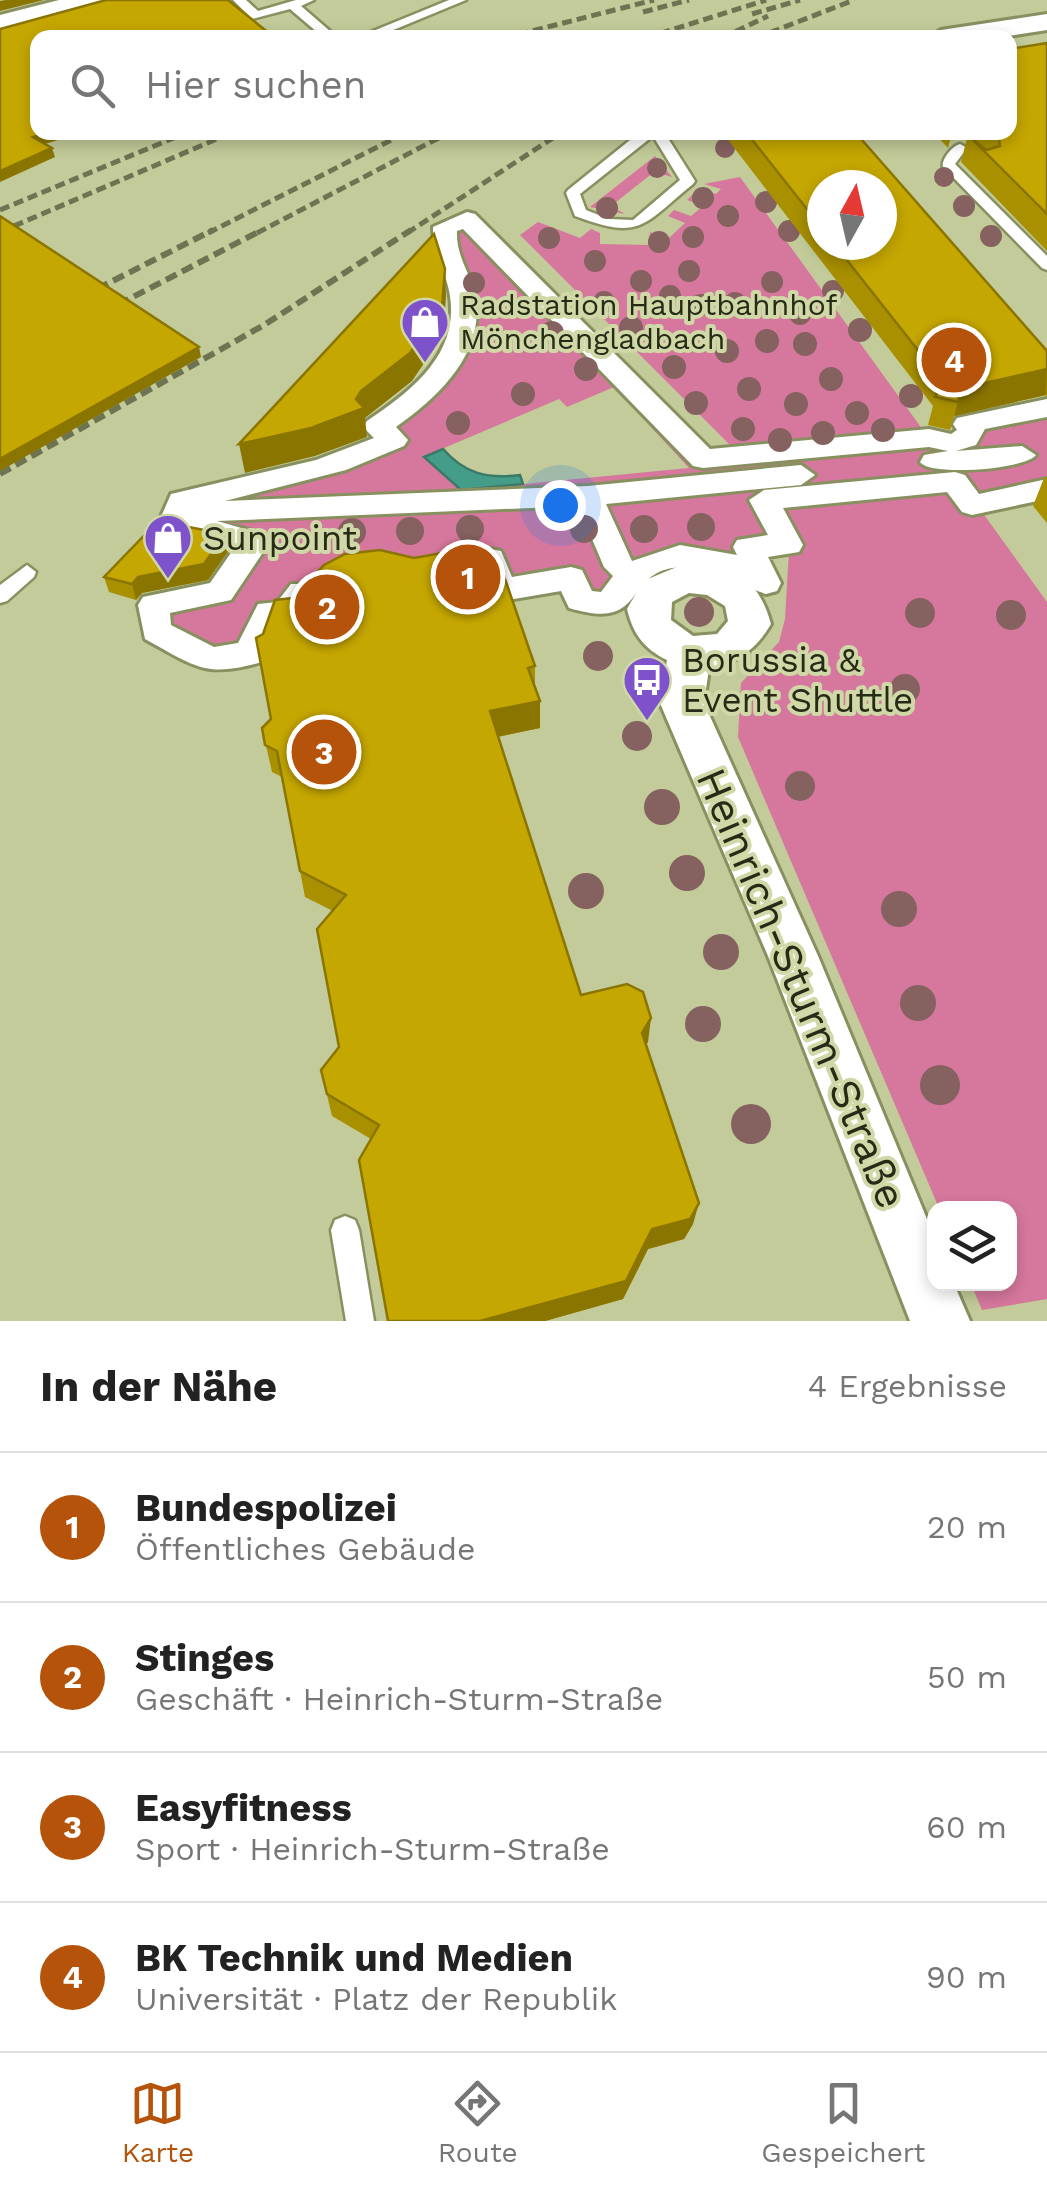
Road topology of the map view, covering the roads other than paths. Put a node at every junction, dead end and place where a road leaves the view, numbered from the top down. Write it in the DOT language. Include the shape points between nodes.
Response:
graph roads {
  1 [pos="95,0"];
  2 [pos="308,0"];
  3 [pos="460,0"];
  4 [pos="244,1"];
  5 [pos="292,5"];
  6 [pos="1047,22"];
  7 [pos="0,25"];
  8 [pos="322,30"];
  9 [pos="383,30"];
  10 [pos="994,30"];
  11 [pos="639,140"];
  12 [pos="662,140"];
  13 [pos="955,140"];
  14 [pos="1047,265"];
  15 [pos="1047,408"];
  16 [pos="1035,452"];
  17 [pos="948,461"];
  18 [pos="1047,489"];
  19 [pos="588,496"];
  20 [pos="984,502"];
  21 [pos="177,513"];
  22 [pos="620,567"];
  23 [pos="416,571"];
  24 [pos="26,572"];
  25 [pos="328,575"];
  26 [pos="0,596"];
  27 [pos="690,652"];
  28 [pos="345,1230"];
  29 [pos="360,1321"];
  30 [pos="940,1321"];
  1 -- 7 [label="street"];
  2 -- 5 [label="lane"];
  3 -- 9 [label="lane"];
  4 -- 5 [label="lane" via="256,16"];
  5 -- 8 [label="lane"];
  6 -- 10 [label="street"];
  11 -- 12 [label="lane" via="573,192 580,213 636,224 688,181"];
  13 -- 14 [label="lane" via="966,154 948,164"];
  15 -- 21 [label="street" via="967,424 966,439 951,443 929,438 703,459 467,219 444,227 445,252 464,303 458,343 414,403 377,427 394,440 313,472 181,501"];
  16 -- 17 [label="street"];
  17 -- 19 [label="street"];
  17 -- 20 [label="street"];
  18 -- 20 [label="street"];
  19 -- 21 [label="street"];
  19 -- 22 [label="street"];
  20 -- 23 [label="street" via="972,505 955,482 764,500 788,545 748,547 766,583 714,558 665,558 628,576 609,605 580,600 571,578 502,590 490,559"];
  21 -- 25 [label="street" via="172,526 255,542 220,592 154,605 156,632 211,660 254,652 269,612 284,615"];
  24 -- 26 [label="lane"];
  27 -- 30 [label="street, Heinrich-Sturm-Straße" via="682,703"];
  28 -- 29 [label="lane"];
}
